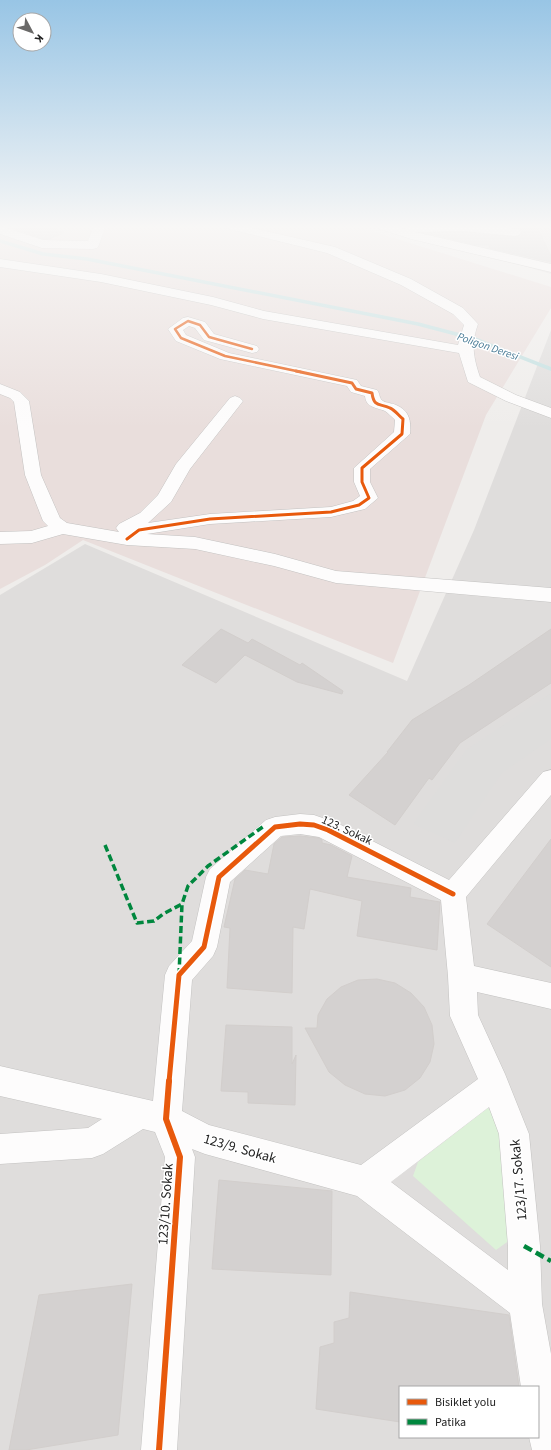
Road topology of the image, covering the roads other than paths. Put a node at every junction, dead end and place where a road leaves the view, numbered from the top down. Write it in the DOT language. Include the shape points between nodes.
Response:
graph roads {
  1 [pos="172,293"];
  2 [pos="425,293"];
  3 [pos="252,349"];
  4 [pos="464,350"];
  5 [pos="0,389"];
  6 [pos="235,401"];
  7 [pos="551,414"];
  8 [pos="62,528"];
  9 [pos="0,538"];
  10 [pos="118,538"];
  11 [pos="551,595"];
  12 [pos="551,779"];
  13 [pos="219,878"];
  14 [pos="453,894"];
  15 [pos="462,976"];
  16 [pos="551,996"];
  17 [pos="0,1081"];
  18 [pos="495,1084"];
  19 [pos="153,1116"];
  20 [pos="0,1149"];
  21 [pos="365,1182"];
  22 [pos="525,1304"];
  23 [pos="159,1450"];
  24 [pos="550,1450"];
  1 -- 4 [label="street" via="263,315"];
  2 -- 4 [label="street" via="458,311 471,324"];
  3 -- 10 [label="street" via="209,337 200,325 188,321 175,330 181,338 225,356 352,383 356,389 372,393 373,400 378,405 391,408 403,419 402,434 362,468 362,482 368,498 359,505 332,512 210,519 139,530"];
  4 -- 7 [label="street" via="473,379"];
  5 -- 8 [label="street" via="15,395 21,401 33,475 52,521"];
  6 -- 10 [label="street" via="182,468 165,498 146,517"];
  8 -- 9 [label="street" via="32,537"];
  8 -- 10 [label="street"];
  10 -- 11 [label="street" via="195,543 336,576"];
  12 -- 14 [label="street"];
  13 -- 14 [label="street, 123. Sokak" via="275,827 300,824 328,830"];
  13 -- 19 [label="street, 123/10. Sokak" via="204,947 179,975"];
  14 -- 15 [label="street, 123/17. Sokak"];
  15 -- 16 [label="street"];
  15 -- 18 [label="street, 123/17. Sokak" via="464,1016"];
  17 -- 19 [label="street, 123/9. Sokak"];
  18 -- 21 [label="street"];
  18 -- 22 [label="street, 123/17. Sokak" via="514,1134 524,1246"];
  19 -- 20 [label="street" via="92,1142"];
  19 -- 21 [label="street, 123/9. Sokak" via="205,1139"];
  19 -- 23 [label="street, 123/10. Sokak" via="180,1157"];
  21 -- 22 [label="street, 123/9. Sokak"];
  22 -- 24 [label="street, 123/17. Sokak"];
}
